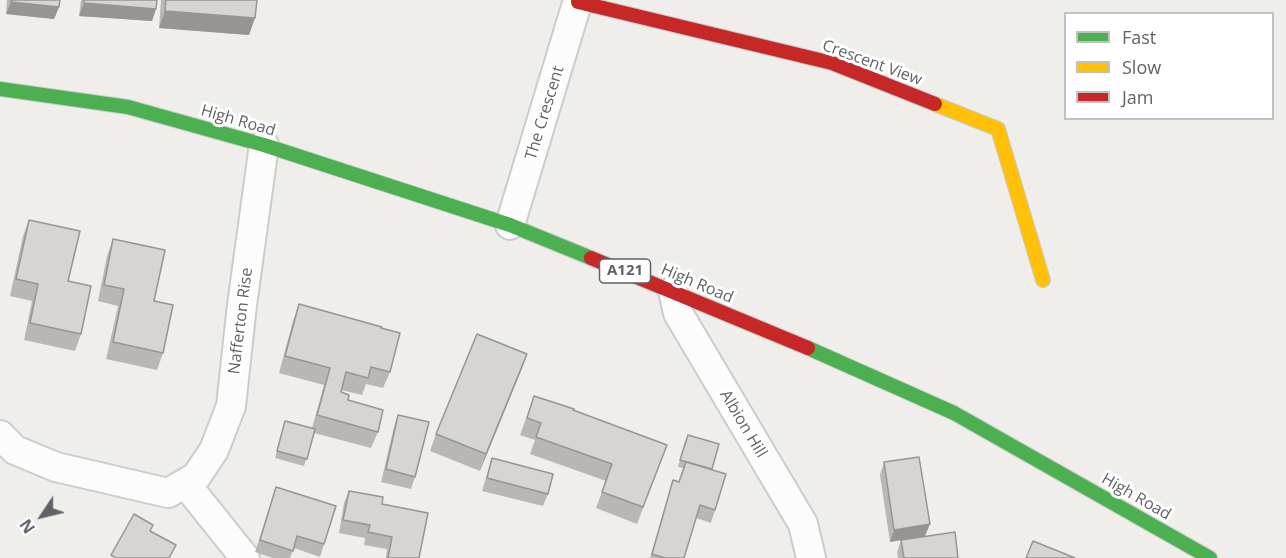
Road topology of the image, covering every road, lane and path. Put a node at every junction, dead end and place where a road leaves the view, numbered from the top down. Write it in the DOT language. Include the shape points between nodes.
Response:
graph roads {
  1 [pos="578,1"];
  2 [pos="0,89"];
  3 [pos="264,145"];
  4 [pos="510,225"];
  5 [pos="1043,280"];
  6 [pos="673,291"];
  7 [pos="0,435"];
  8 [pos="185,483"];
  9 [pos="245,558"];
  10 [pos="811,558"];
  11 [pos="1210,558"];
  1 -- 4 [label="street, The Crescent"];
  1 -- 5 [label="main road, Crescent View" via="832,63 998,129"];
  2 -- 3 [label="main road, High Road / A121" via="128,107"];
  3 -- 4 [label="main road, High Road / A121"];
  3 -- 8 [label="street, Nafferton Rise" via="231,406 214,450 196,477"];
  4 -- 6 [label="main road, High Road / A121"];
  6 -- 10 [label="street, Albion Hill" via="678,313 803,524"];
  6 -- 11 [label="main road, High Road / A121" via="954,412"];
  7 -- 8 [label="street, Nafferton Rise" via="15,450 56,467 168,493"];
  8 -- 9 [label="street"];
}
